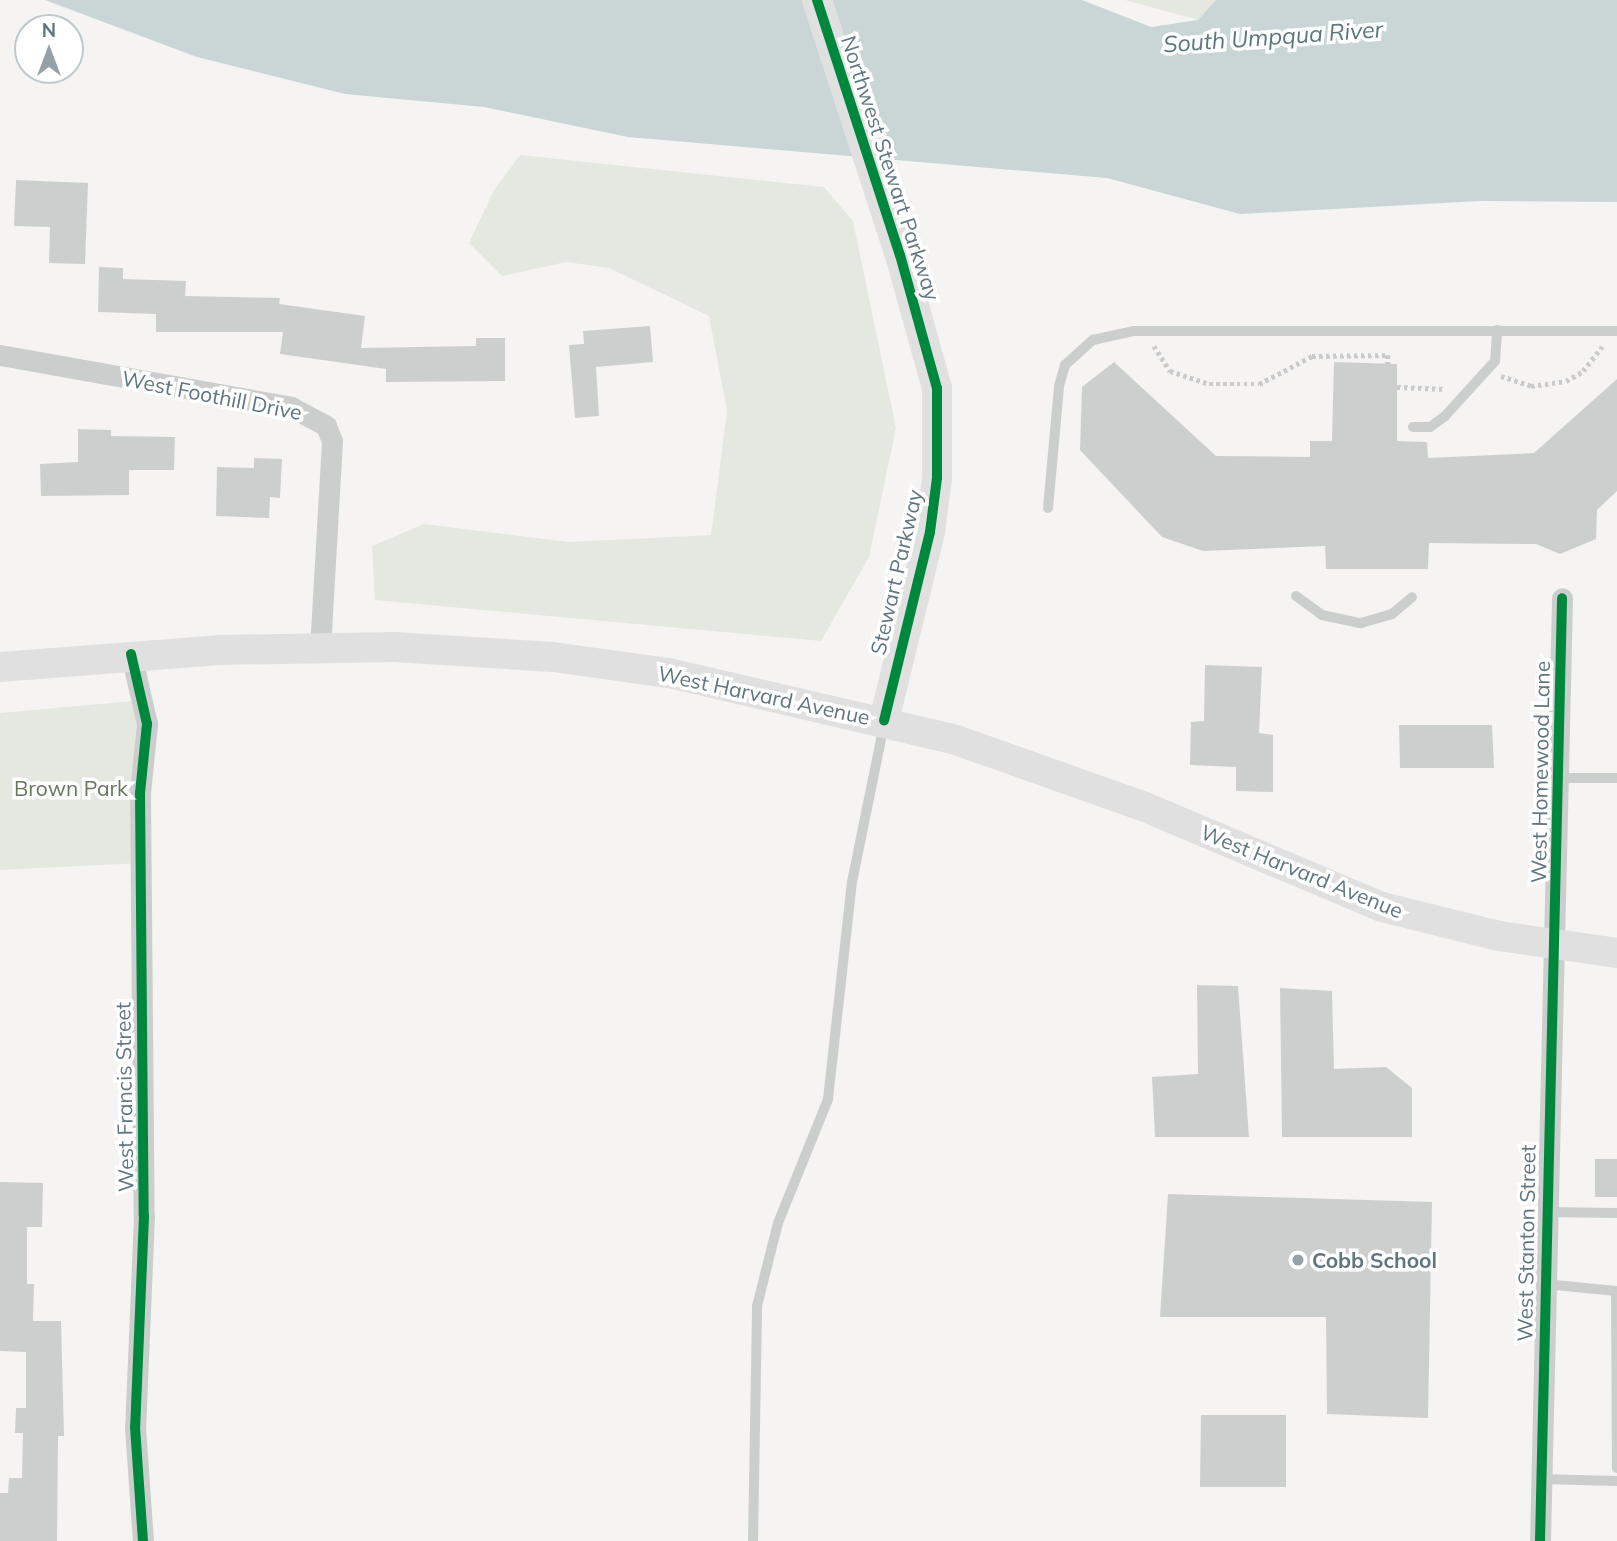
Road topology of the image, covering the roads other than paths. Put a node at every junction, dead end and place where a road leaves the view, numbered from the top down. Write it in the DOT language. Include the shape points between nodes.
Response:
graph roads {
  1 [pos="817,0"];
  2 [pos="1497,330"];
  3 [pos="1614,331"];
  4 [pos="929,348"];
  5 [pos="0,355"];
  6 [pos="1413,427"];
  7 [pos="1048,508"];
  8 [pos="1296,596"];
  9 [pos="1412,597"];
  10 [pos="1562,598"];
  11 [pos="320,647"];
  12 [pos="131,654"];
  13 [pos="0,667"];
  14 [pos="884,720"];
  15 [pos="1559,778"];
  16 [pos="1617,778"];
  17 [pos="1555,945"];
  18 [pos="1617,953"];
  19 [pos="1545,1212"];
  20 [pos="1617,1213"];
  21 [pos="1545,1284"];
  22 [pos="1617,1468"];
  23 [pos="1541,1479"];
  24 [pos="1617,1481"];
  25 [pos="143,1541"];
  26 [pos="753,1541"];
  27 [pos="1540,1541"];
  1 -- 4 [label="main road, Northwest Stewart Parkway"];
  2 -- 3 [label="lane"];
  2 -- 6 [label="lane" via="1498,351 1490,367 1430,427"];
  2 -- 7 [label="lane" via="1152,331 1093,340 1065,365 1055,413"];
  4 -- 14 [label="main road, Stewart Parkway" via="937,388 937,478 930,532"];
  5 -- 11 [label="street, West Foothill Drive" via="292,407 326,426 332,441"];
  8 -- 9 [label="lane" via="1322,615 1361,623 1392,614"];
  10 -- 15 [label="street, West Homewood Lane"];
  11 -- 12 [label="main road, West Harvard Avenue"];
  11 -- 14 [label="main road, West Harvard Avenue" via="481,651 620,666"];
  12 -- 13 [label="main road, West Harvard Avenue"];
  12 -- 25 [label="street, West Francis Street" via="147,724 140,793 144,1216 135,1427"];
  14 -- 17 [label="main road, West Harvard Avenue" via="1062,776 1382,907 1442,924"];
  14 -- 26 [label="lane" via="852,882 828,1099 778,1223 757,1306"];
  15 -- 16 [label="lane"];
  15 -- 17 [label="street, West Homewood Lane"];
  17 -- 18 [label="main road, West Harvard Avenue"];
  17 -- 19 [label="street, West Stanton Street"];
  19 -- 20 [label="lane"];
  19 -- 21 [label="street, West Stanton Street"];
  21 -- 22 [label="lane" via="1616,1291"];
  21 -- 23 [label="street, West Stanton Street"];
  23 -- 24 [label="lane"];
  23 -- 27 [label="street, West Stanton Street"];
}
